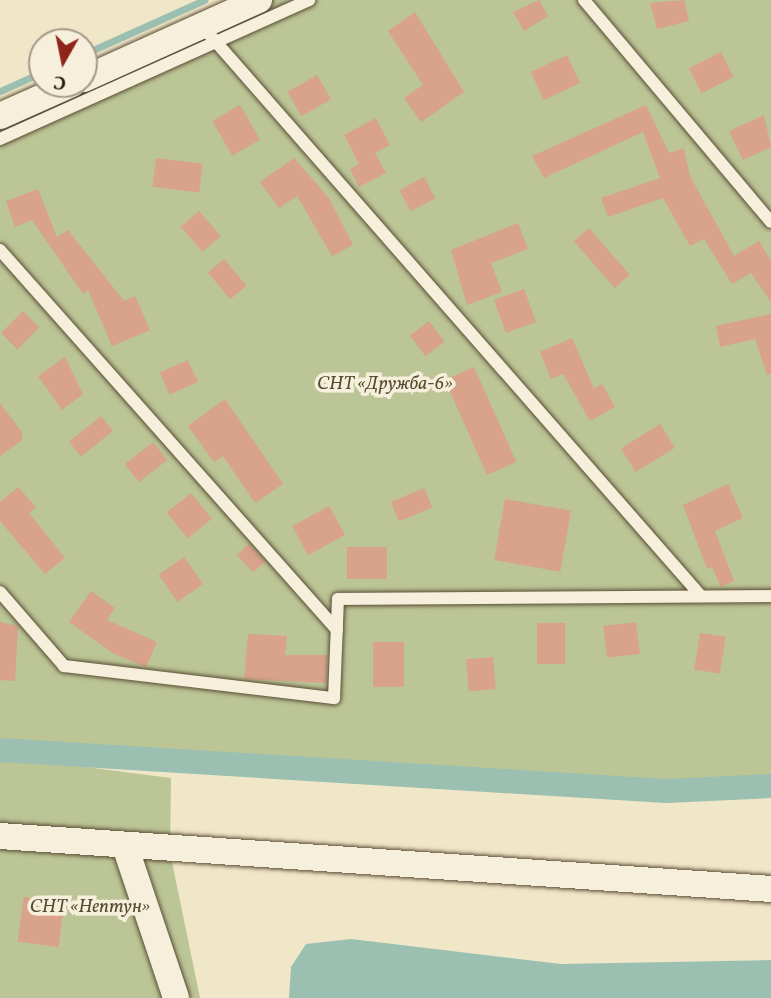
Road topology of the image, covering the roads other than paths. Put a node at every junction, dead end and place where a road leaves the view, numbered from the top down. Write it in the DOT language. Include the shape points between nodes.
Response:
graph roads {
  1 [pos="259,0"];
  2 [pos="309,0"];
  3 [pos="584,0"];
  4 [pos="209,34"];
  5 [pos="98,74"];
  6 [pos="40,98"];
  7 [pos="0,116"];
  8 [pos="0,139"];
  9 [pos="771,222"];
  10 [pos="0,250"];
  11 [pos="0,592"];
  12 [pos="701,596"];
  13 [pos="771,596"];
  14 [pos="337,630"];
  15 [pos="0,836"];
  16 [pos="126,849"];
  17 [pos="771,889"];
  18 [pos="176,998"];
  1 -- 4 [label="street"];
  2 -- 4 [label="lane"];
  3 -- 9 [label="lane"];
  4 -- 5 [label="street"];
  4 -- 8 [label="lane"];
  4 -- 12 [label="lane"];
  6 -- 7 [label="street"];
  10 -- 14 [label="lane"];
  11 -- 14 [label="lane" via="64,666 334,698"];
  12 -- 13 [label="lane"];
  12 -- 14 [label="lane" via="338,599"];
  15 -- 16 [label="street"];
  16 -- 17 [label="street"];
  16 -- 18 [label="street"];
}
